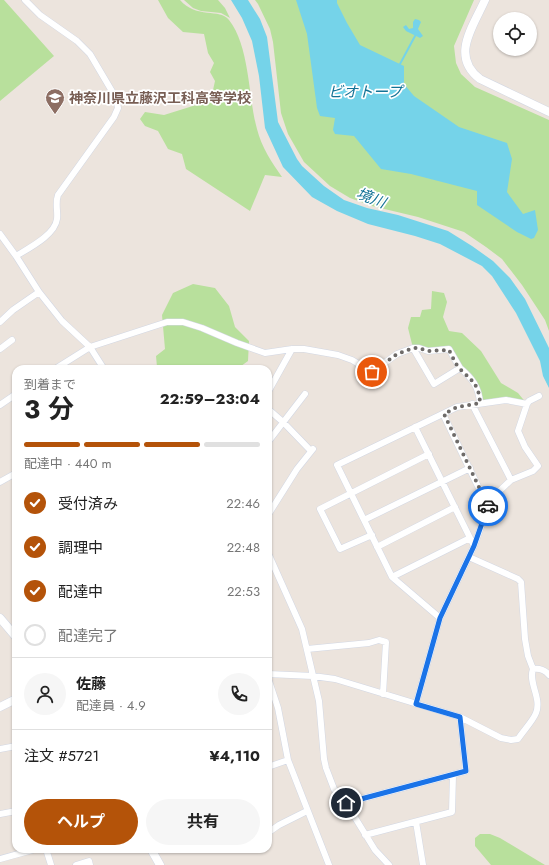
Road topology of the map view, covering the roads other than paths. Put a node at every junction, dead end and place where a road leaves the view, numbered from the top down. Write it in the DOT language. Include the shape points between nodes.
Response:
graph roads {
  1 [pos="25,0"];
  2 [pos="485,0"];
  3 [pos="549,112"];
  4 [pos="0,234"];
  5 [pos="16,256"];
  6 [pos="39,292"];
  7 [pos="0,322"];
  8 [pos="12,340"];
  9 [pos="90,347"];
  10 [pos="413,348"];
  11 [pos="0,349"];
  12 [pos="292,349"];
  13 [pos="61,365"];
  14 [pos="101,365"];
  15 [pos="460,368"];
  16 [pos="272,385"];
  17 [pos="305,394"];
  18 [pos="539,396"];
  19 [pos="12,397"];
  20 [pos="480,403"];
  21 [pos="472,404"];
  22 [pos="527,404"];
  23 [pos="0,405"];
  24 [pos="272,413"];
  25 [pos="444,414"];
  26 [pos="283,422"];
  27 [pos="415,427"];
  28 [pos="272,437"];
  29 [pos="429,454"];
  30 [pos="470,468"];
  31 [pos="12,475"];
  32 [pos="511,480"];
  33 [pos="443,481"];
  34 [pos="0,482"];
  35 [pos="351,493"];
  36 [pos="455,507"];
  37 [pos="488,507"];
  38 [pos="272,509"];
  39 [pos="364,520"];
  40 [pos="372,535"];
  41 [pos="470,538"];
  42 [pos="474,546"];
  43 [pos="377,547"];
  44 [pos="469,558"];
  45 [pos="272,562"];
  46 [pos="392,577"];
  47 [pos="0,618"];
  48 [pos="440,618"];
  49 [pos="12,632"];
  50 [pos="307,649"];
  51 [pos="534,669"];
  52 [pos="272,674"];
  53 [pos="549,675"];
  54 [pos="313,676"];
  55 [pos="272,690"];
  56 [pos="384,694"];
  57 [pos="12,701"];
  58 [pos="416,704"];
  59 [pos="0,707"];
  60 [pos="460,717"];
  61 [pos="12,747"];
  62 [pos="0,749"];
  63 [pos="288,760"];
  64 [pos="272,766"];
  65 [pos="453,775"];
  66 [pos="346,803"];
  67 [pos="307,811"];
  68 [pos="12,812"];
  69 [pos="0,814"];
  70 [pos="416,822"];
  71 [pos="272,830"];
  72 [pos="365,834"];
  73 [pos="22,853"];
  74 [pos="47,853"];
  75 [pos="153,853"];
  76 [pos="0,859"];
  77 [pos="51,865"];
  78 [pos="76,865"];
  79 [pos="90,865"];
  80 [pos="160,865"];
  81 [pos="329,865"];
  82 [pos="389,865"];
  83 [pos="423,865"];
  1 -- 5 [label="street" via="90,54 116,98 118,108 58,195 56,224 44,238"];
  2 -- 3 [label="street" via="465,46 468,65 480,79"];
  4 -- 5 [label="street"];
  5 -- 6 [label="street"];
  6 -- 7 [label="street"];
  6 -- 9 [label="street" via="62,321"];
  8 -- 11 [label="street"];
  9 -- 12 [label="street" via="167,322 183,322 265,353"];
  9 -- 13 [label="street"];
  9 -- 14 [label="street"];
  10 -- 12 [label="street" via="397,354 372,372 338,355"];
  10 -- 15 [label="street" via="428,351 449,350"];
  10 -- 15 [label="street" via="434,384"];
  12 -- 16 [label="street"];
  15 -- 20 [label="street" via="475,384 480,393"];
  17 -- 26 [label="street"];
  18 -- 22 [label="street"];
  19 -- 23 [label="street"];
  20 -- 21 [label="street"];
  20 -- 22 [label="street" via="506,400"];
  21 -- 25 [label="street" via="457,407"];
  21 -- 32 [label="street"];
  22 -- 32 [label="street" via="518,431 538,466 533,471"];
  24 -- 26 [label="street"];
  25 -- 27 [label="street"];
  25 -- 30 [label="street"];
  26 -- 28 [label="street"];
  26 -- 38 [label="street" via="312,450"];
  27 -- 29 [label="street"];
  27 -- 35 [label="street" via="336,466"];
  29 -- 33 [label="street"];
  29 -- 35 [label="street"];
  30 -- 33 [label="street"];
  30 -- 37 [label="street"];
  31 -- 34 [label="street"];
  32 -- 37 [label="street" via="491,499"];
  33 -- 36 [label="street"];
  33 -- 39 [label="street"];
  35 -- 39 [label="street"];
  35 -- 40 [label="street" via="320,509 340,549"];
  36 -- 41 [label="street"];
  36 -- 43 [label="street"];
  37 -- 42 [label="street"];
  39 -- 40 [label="street"];
  40 -- 43 [label="street"];
  41 -- 42 [label="street"];
  41 -- 46 [label="street"];
  42 -- 44 [label="street"];
  43 -- 46 [label="street"];
  44 -- 48 [label="street"];
  44 -- 51 [label="street" via="521,582 525,639 528,656"];
  45 -- 50 [label="street" via="302,629"];
  46 -- 48 [label="street"];
  47 -- 49 [label="street"];
  48 -- 58 [label="street"];
  50 -- 54 [label="street"];
  50 -- 56 [label="street" via="379,640 386,642"];
  51 -- 53 [label="street" via="539,668"];
  51 -- 60 [label="street" via="531,675 537,700 536,712 518,739 501,738"];
  52 -- 54 [label="street"];
  54 -- 56 [label="street" via="335,679"];
  54 -- 66 [label="street" via="319,701 326,768 334,789"];
  55 -- 63 [label="street"];
  56 -- 58 [label="street"];
  57 -- 59 [label="street"];
  58 -- 60 [label="street"];
  60 -- 65 [label="street" via="466,771"];
  61 -- 62 [label="street"];
  63 -- 64 [label="street"];
  63 -- 67 [label="street"];
  65 -- 66 [label="street"];
  65 -- 70 [label="street" via="452,812"];
  66 -- 72 [label="street"];
  67 -- 71 [label="street"];
  67 -- 81 [label="street"];
  68 -- 69 [label="street"];
  70 -- 72 [label="street"];
  70 -- 83 [label="street"];
  72 -- 82 [label="street"];
  73 -- 76 [label="street"];
  74 -- 77 [label="street"];
  75 -- 80 [label="street"];
  78 -- 79 [label="street" via="89,861"];
}
